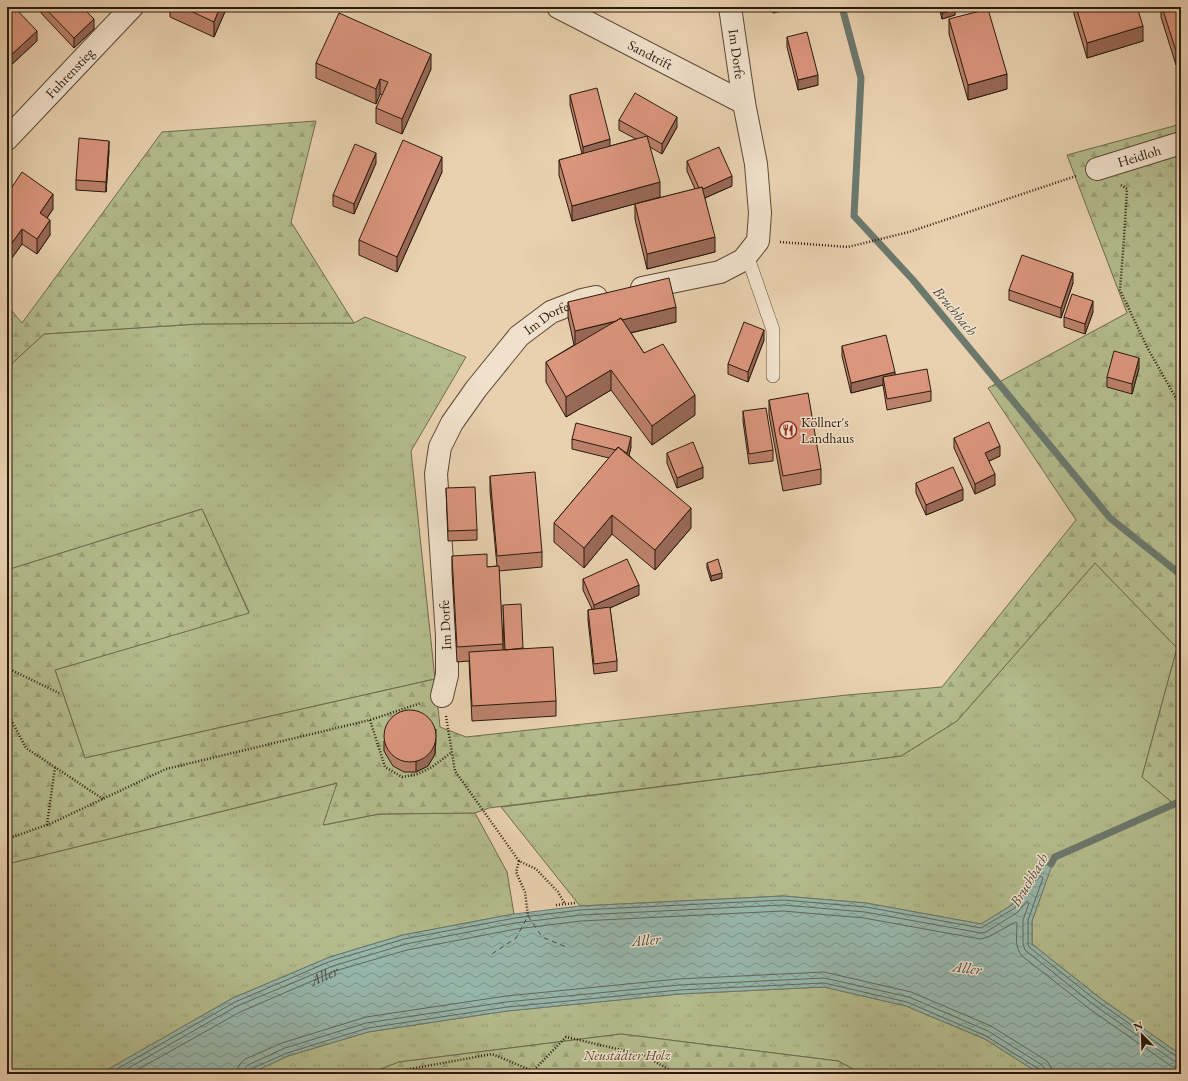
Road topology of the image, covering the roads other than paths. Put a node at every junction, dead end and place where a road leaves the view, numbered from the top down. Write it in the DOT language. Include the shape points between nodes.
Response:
graph roads {
  1 [pos="132,7"];
  2 [pos="558,7"];
  3 [pos="730,7"];
  4 [pos="744,102"];
  5 [pos="7,139"];
  6 [pos="1181,143"];
  7 [pos="1098,169"];
  8 [pos="752,248"];
  9 [pos="773,376"];
  10 [pos="442,696"];
  1 -- 5 [label="street, Fuhrenstieg"];
  2 -- 4 [label="street, Sandtrift"];
  3 -- 4 [label="street, Im Dorfe"];
  4 -- 8 [label="street, Im Dorfe" via="756,164 760,213"];
  6 -- 7 [label="street, Heidloh"];
  8 -- 9 [label="lane" via="772,330"];
  8 -- 10 [label="street, Im Dorfe" via="743,260 720,272 582,300 551,312 520,336 460,411 440,447 436,474 447,636 447,675"];
}
